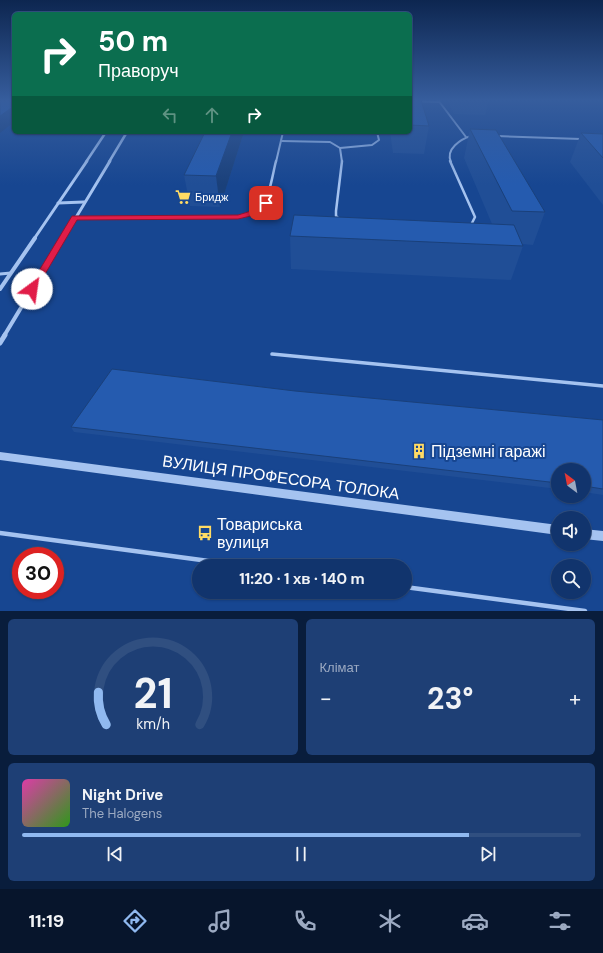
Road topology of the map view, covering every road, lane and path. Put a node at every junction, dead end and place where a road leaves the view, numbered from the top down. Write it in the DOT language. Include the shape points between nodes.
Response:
graph roads {
  1 [pos="459,129"];
  2 [pos="105,134"];
  3 [pos="126,134"];
  4 [pos="283,134"];
  5 [pos="378,134"];
  6 [pos="474,136"];
  7 [pos="491,136"];
  8 [pos="466,137"];
  9 [pos="582,140"];
  10 [pos="282,141"];
  11 [pos="340,148"];
  12 [pos="84,202"];
  13 [pos="58,203"];
  14 [pos="75,218"];
  15 [pos="344,220"];
  16 [pos="469,227"];
  17 [pos="11,273"];
  18 [pos="0,274"];
  19 [pos="0,289"];
  20 [pos="0,343"];
  21 [pos="272,354"];
  22 [pos="603,386"];
  23 [pos="0,456"];
  24 [pos="551,529"];
  25 [pos="0,533"];
  26 [pos="591,535"];
  27 [pos="603,536"];
  28 [pos="194,559"];
  29 [pos="412,588"];
  30 [pos="585,611"];
  1 -- 8 [label="lane"];
  2 -- 13 [label="street"];
  3 -- 12 [label="street"];
  4 -- 10 [label="lane"];
  5 -- 11 [label="lane" via="379,140 372,145"];
  6 -- 8 [label="lane"];
  7 -- 9 [label="lane"];
  8 -- 16 [label="lane" via="453,147 448,158 475,217"];
  10 -- 11 [label="lane" via="330,142"];
  10 -- 14 [label="lane" via="266,203 250,214 238,217"];
  11 -- 15 [label="lane" via="342,160 336,216"];
  12 -- 13 [label="street"];
  12 -- 14 [label="street"];
  13 -- 17 [label="street"];
  14 -- 20 [label="street"];
  17 -- 18 [label="lane"];
  17 -- 19 [label="street"];
  21 -- 22 [label="lane"];
  23 -- 24 [label="street, ВУЛИЦЯ ПРОФЕСОРА ТОЛОКА"];
  25 -- 28 [label="lane"];
  26 -- 27 [label="street"];
  29 -- 30 [label="lane"];
}
